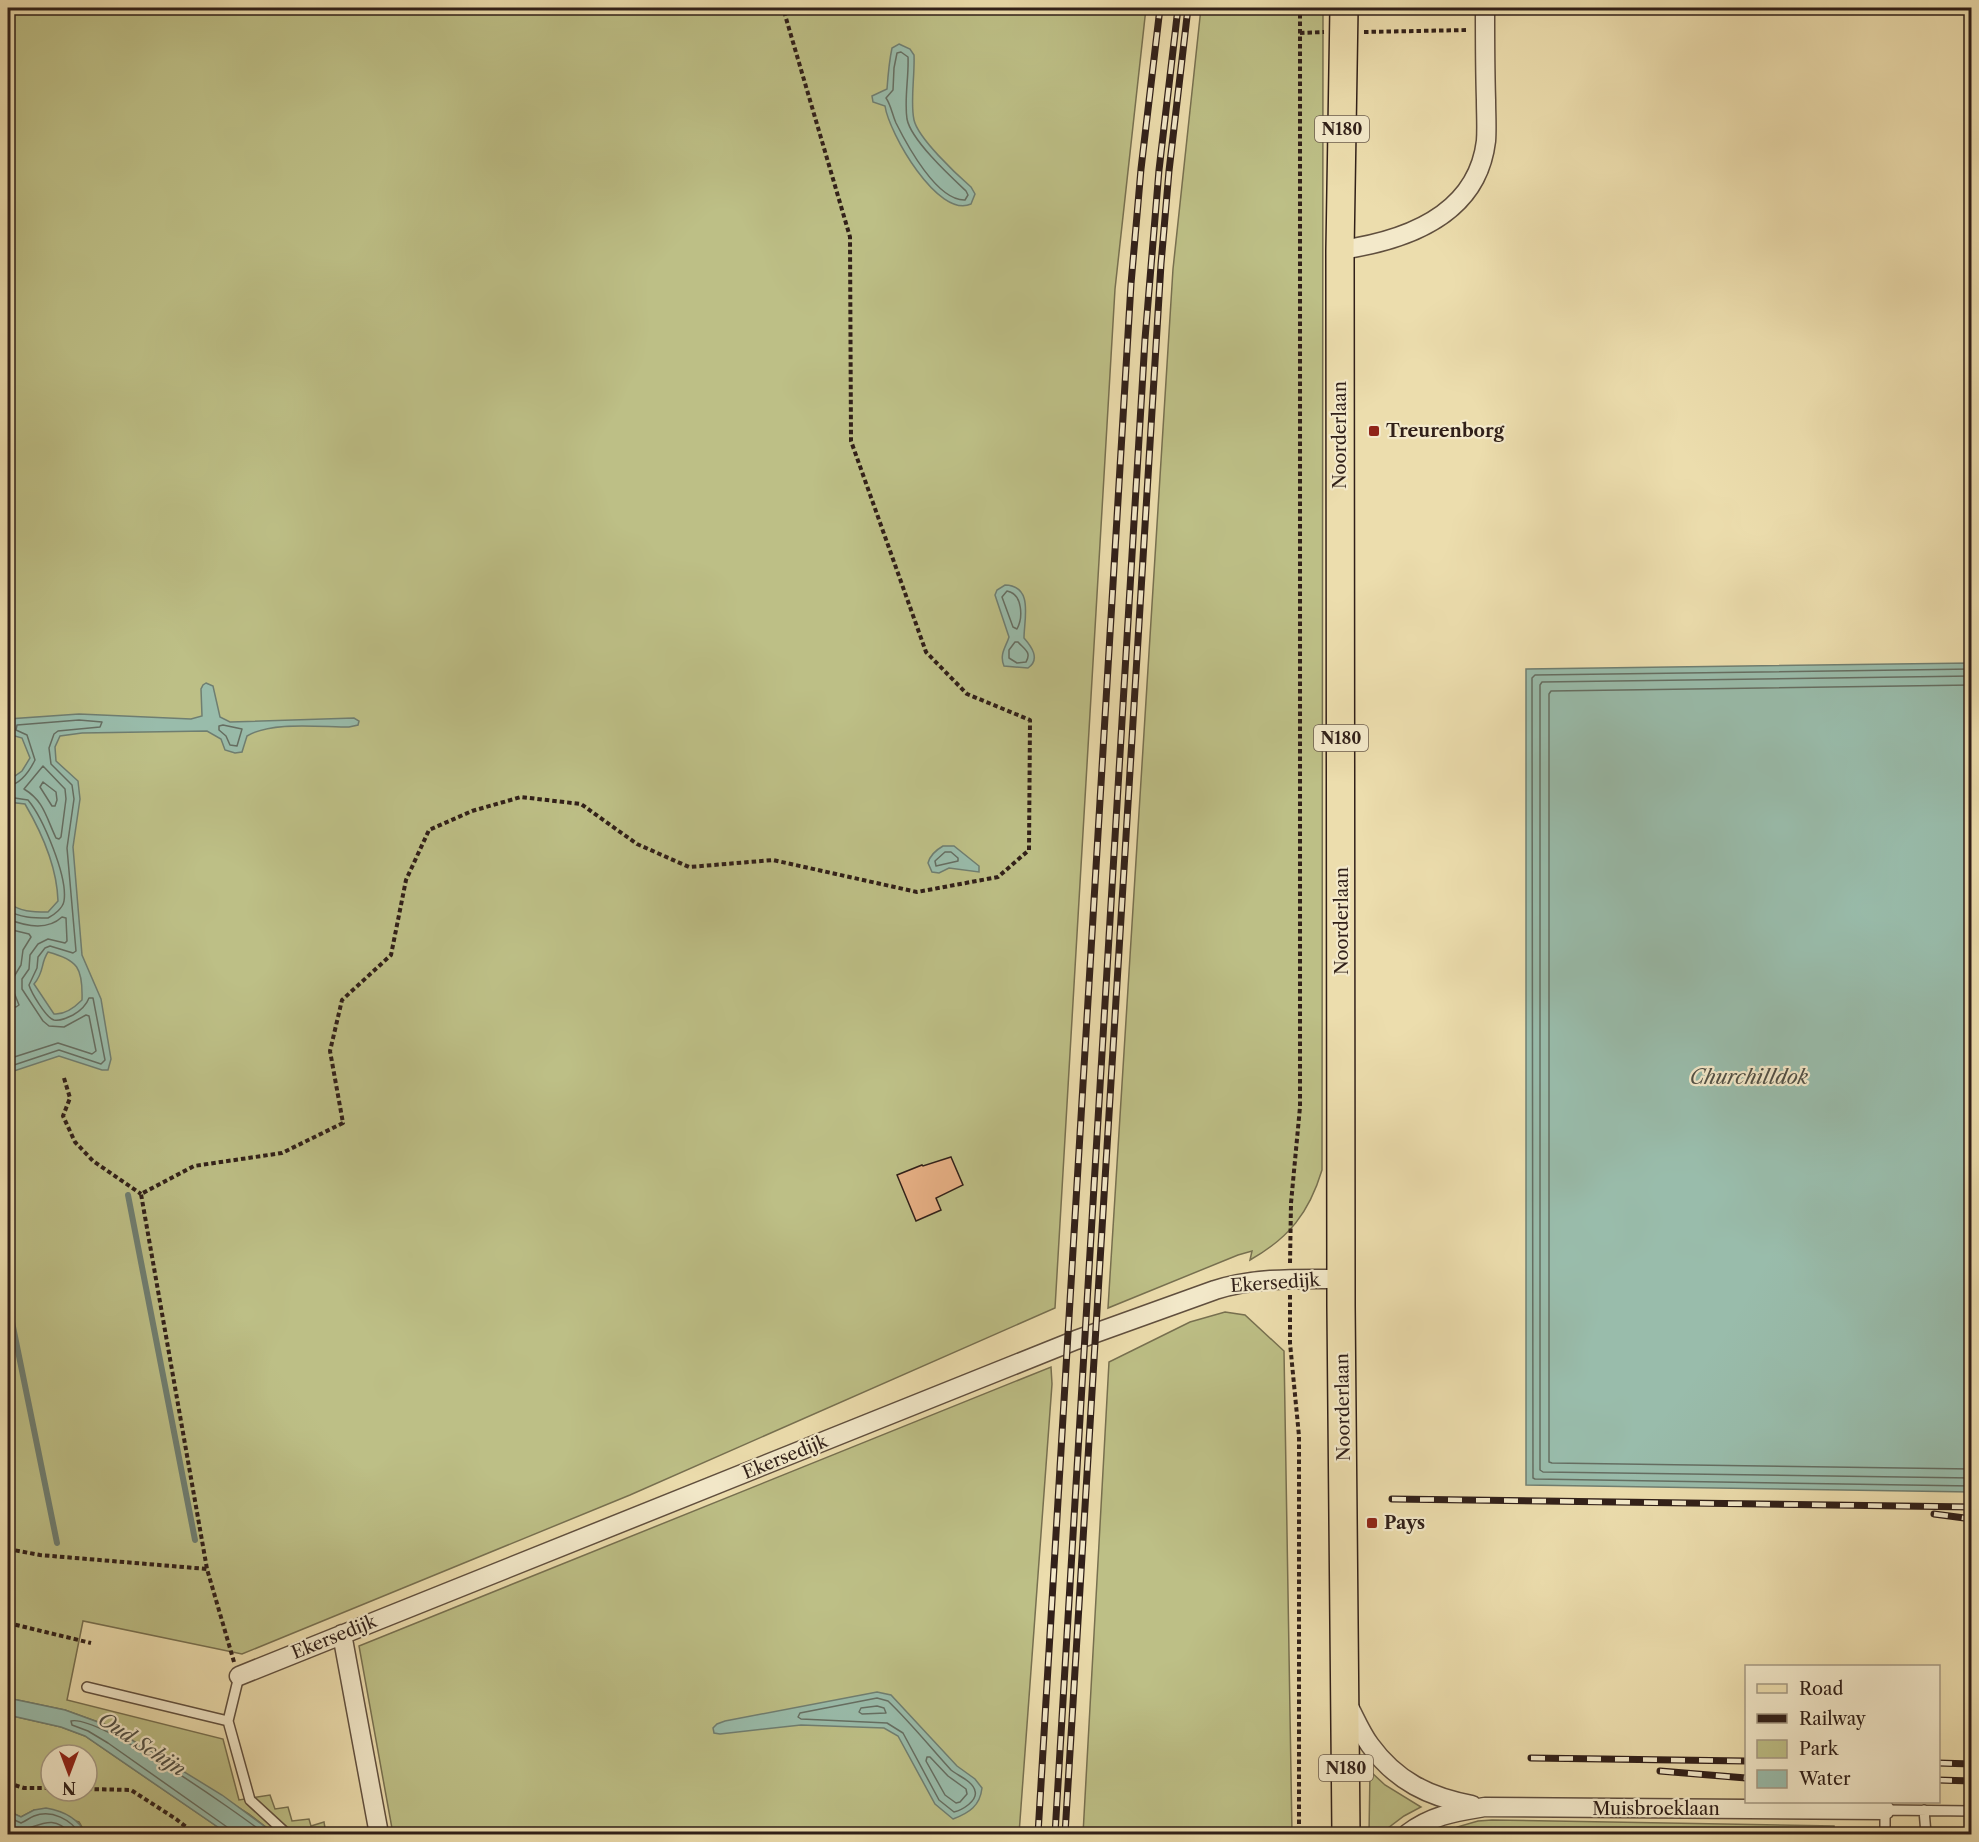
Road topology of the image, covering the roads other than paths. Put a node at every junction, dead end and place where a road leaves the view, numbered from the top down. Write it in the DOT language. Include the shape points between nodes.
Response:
graph roads {
  1 [pos="1485,8"];
  2 [pos="1344,20"];
  3 [pos="1340,250"];
  4 [pos="1342,1279"];
  5 [pos="342,1634"];
  6 [pos="239,1676"];
  7 [pos="87,1687"];
  8 [pos="1346,1702"];
  9 [pos="228,1721"];
  10 [pos="1485,1807"];
  11 [pos="1885,1810"];
  12 [pos="1924,1810"];
  13 [pos="1971,1811"];
  14 [pos="287,1834"];
  15 [pos="379,1834"];
  16 [pos="1346,1834"];
  17 [pos="1407,1834"];
  18 [pos="1885,1834"];
  19 [pos="1926,1834"];
  1 -- 3 [label="street" via="1486,140 1480,166 1469,188 1441,217 1421,227 1376,243"];
  2 -- 3 [label="main road, Noorderlaan / N180"];
  3 -- 4 [label="main road, Noorderlaan / N180"];
  4 -- 5 [label="street, Ekersedijk" via="1255,1281 1215,1290 1076,1340"];
  4 -- 8 [label="main road, Noorderlaan / N180"];
  5 -- 6 [label="street, Ekersedijk"];
  5 -- 15 [label="street"];
  6 -- 9 [label="lane"];
  7 -- 9 [label="lane"];
  8 -- 10 [label="street, Muisbroeklaan" via="1370,1745 1392,1770 1415,1787 1445,1800"];
  8 -- 16 [label="main road, Noorderlaan / N180"];
  9 -- 14 [label="lane" via="250,1800"];
  10 -- 11 [label="street, Muisbroeklaan"];
  10 -- 17 [label="street, Muisbroeklaan" via="1446,1813"];
  11 -- 12 [label="lane, Muisbroeklaan"];
  11 -- 18 [label="lane"];
  12 -- 13 [label="lane, Muisbroeklaan"];
  12 -- 19 [label="lane"];
}
